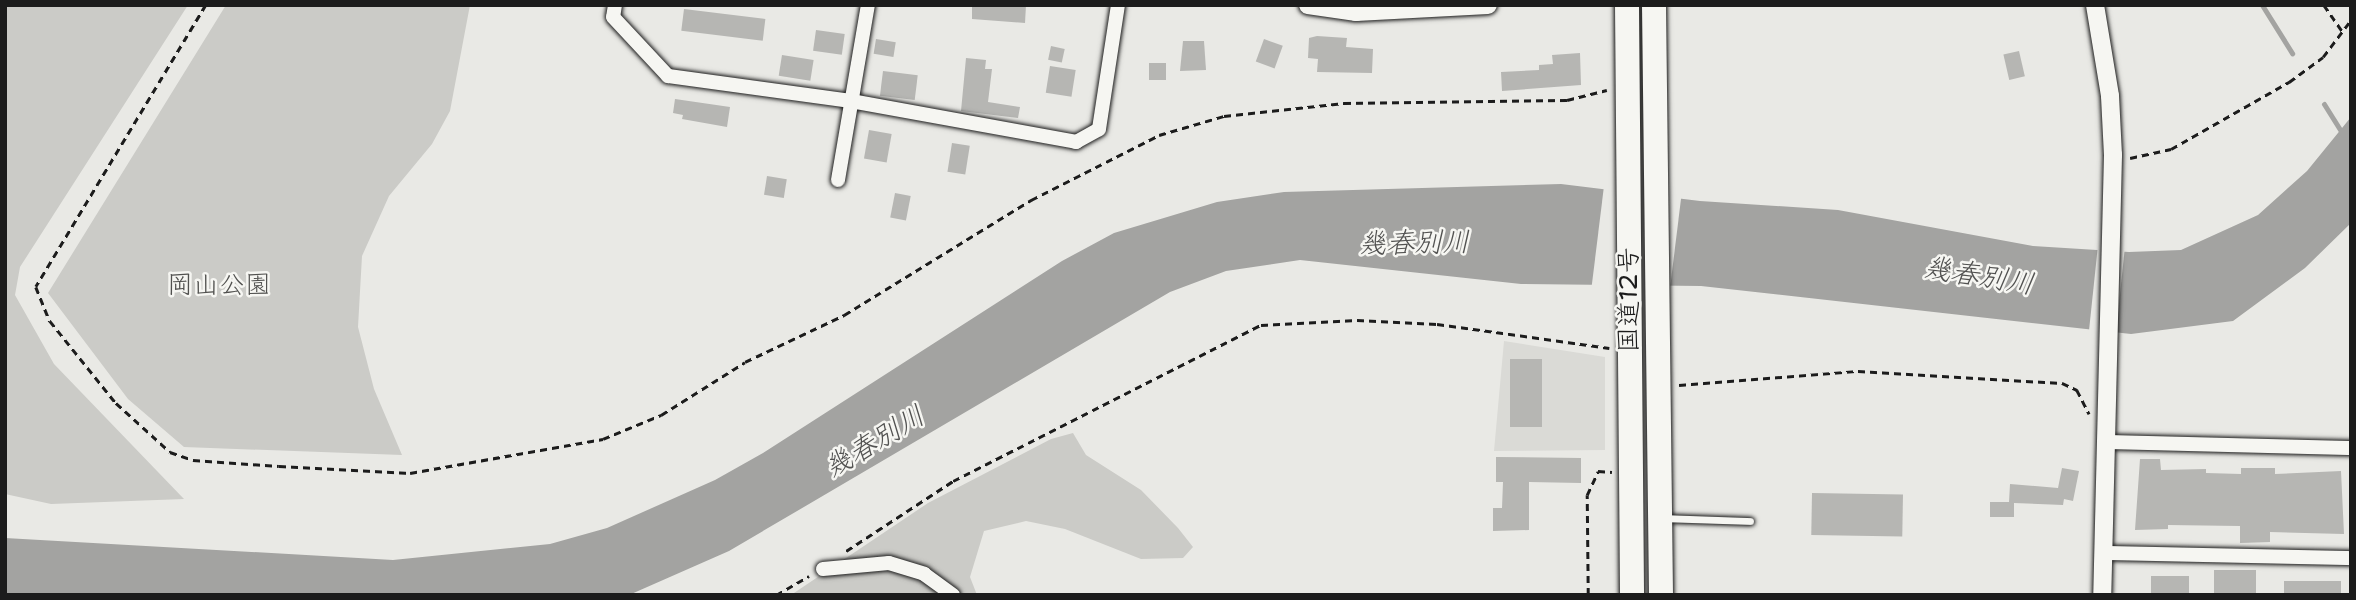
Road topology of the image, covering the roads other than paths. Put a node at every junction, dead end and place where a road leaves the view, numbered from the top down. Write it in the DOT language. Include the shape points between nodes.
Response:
graph roads {
  1 [pos="615,5"];
  2 [pos="868,5"];
  3 [pos="1118,5"];
  4 [pos="1308,5"];
  5 [pos="1488,5"];
  6 [pos="1626,5"];
  7 [pos="1654,5"];
  8 [pos="2095,5"];
  9 [pos="851,101"];
  10 [pos="838,180"];
  11 [pos="2105,442"];
  12 [pos="2351,448"];
  13 [pos="1660,518"];
  14 [pos="1750,521"];
  15 [pos="2103,553"];
  16 [pos="2351,558"];
  17 [pos="823,569"];
  18 [pos="953,595"];
  19 [pos="1632,595"];
  20 [pos="1661,595"];
  21 [pos="2102,595"];
  1 -- 9 [label="street" via="613,17 668,76"];
  2 -- 9 [label="street"];
  3 -- 9 [label="street" via="1099,129 1076,142"];
  4 -- 5 [label="street" via="1356,12"];
  6 -- 19 [label="highway, 国道12号"];
  7 -- 13 [label="highway, 国道12号"];
  8 -- 11 [label="street" via="2108,83 2113,155"];
  9 -- 10 [label="street"];
  11 -- 12 [label="street"];
  11 -- 15 [label="street"];
  13 -- 14 [label="lane"];
  13 -- 20 [label="highway, 国道12号"];
  15 -- 16 [label="street"];
  15 -- 21 [label="street"];
  17 -- 18 [label="street" via="889,563 924,574"];
}
